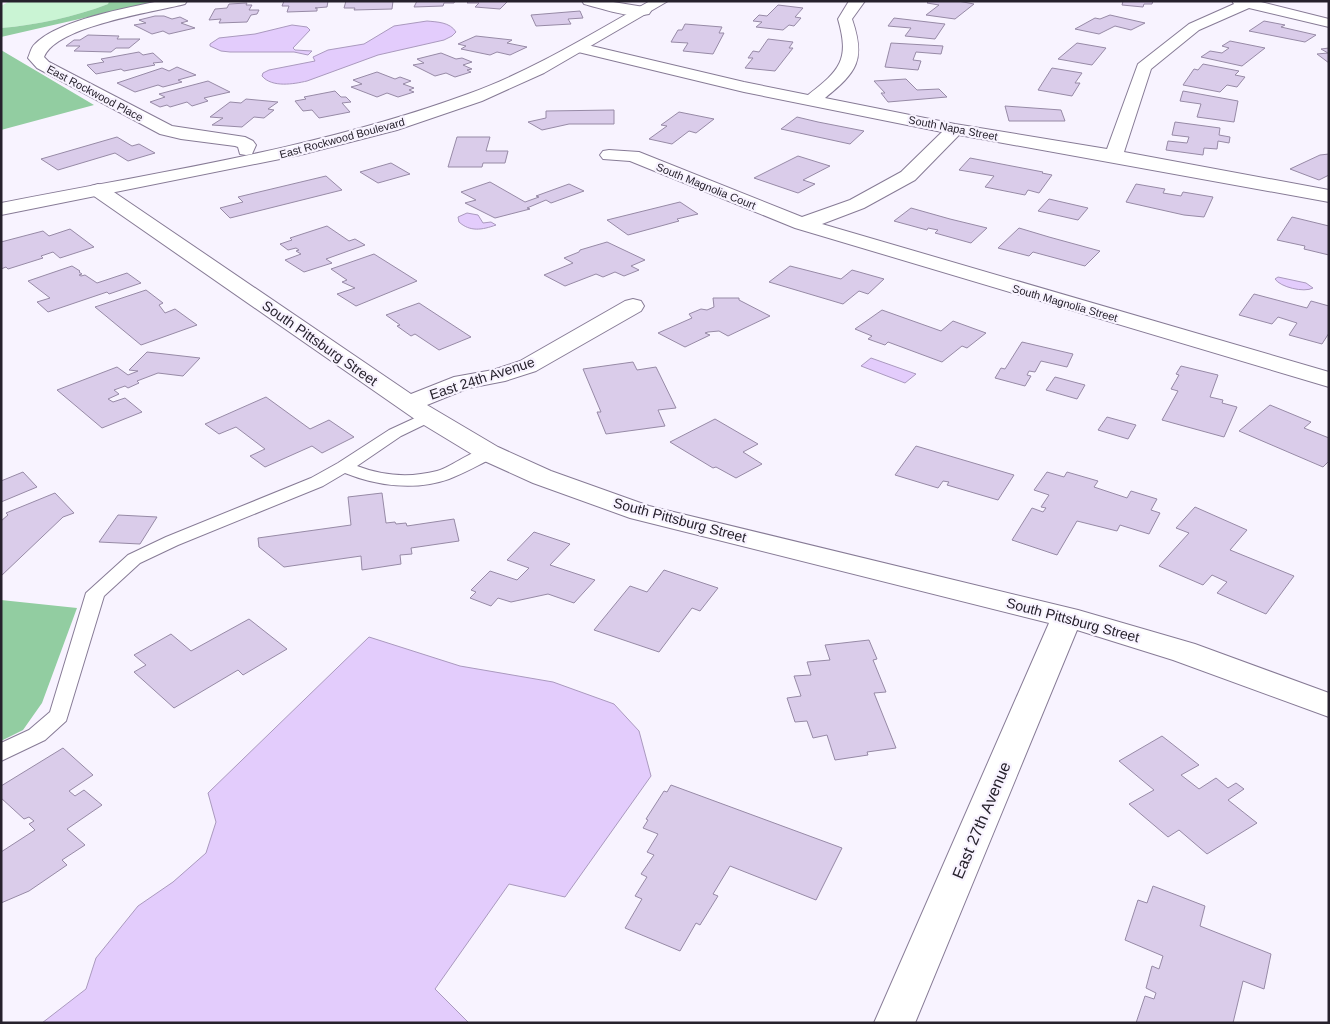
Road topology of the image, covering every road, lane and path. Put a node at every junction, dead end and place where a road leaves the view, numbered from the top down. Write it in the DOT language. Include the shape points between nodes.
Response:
graph roads {
  1 [pos="180,1"];
  2 [pos="589,1"];
  3 [pos="661,1"];
  4 [pos="858,1"];
  5 [pos="1243,2"];
  6 [pos="637,10"];
  7 [pos="1329,23"];
  8 [pos="579,48"];
  9 [pos="812,100"];
  10 [pos="955,129"];
  11 [pos="251,155"];
  12 [pos="608,155"];
  13 [pos="1114,156"];
  14 [pos="98,190"];
  15 [pos="1329,196"];
  16 [pos="1,209"];
  17 [pos="802,224"];
  18 [pos="633,306"];
  19 [pos="1329,380"];
  20 [pos="418,411"];
  21 [pos="489,453"];
  22 [pos="344,467"];
  23 [pos="1067,617"];
  24 [pos="1329,705"];
  25 [pos="1,753"];
  26 [pos="894,1023"];
  1 -- 11 [label="street, East Rockwood Place" via="69,30 42,44 37,49 36,58 43,65 152,124 181,134 226,141 226,144"];
  2 -- 6 [label="street"];
  3 -- 6 [label="street, East Rockwood Boulevard"];
  4 -- 9 [label="street" via="845,19 853,46 852,60 837,80"];
  5 -- 7 [label="street"];
  5 -- 13 [label="street" via="1194,28 1144,67"];
  6 -- 8 [label="street, East Rockwood Boulevard"];
  8 -- 9 [label="street, South Napa Street"];
  8 -- 11 [label="street, East Rockwood Boulevard" via="476,97 392,126 300,150"];
  9 -- 10 [label="street, South Napa Street"];
  10 -- 13 [label="street, South Napa Street"];
  10 -- 17 [label="street" via="908,176 857,204"];
  11 -- 14 [label="street, East Rockwood Boulevard"];
  12 -- 17 [label="street, South Magnolia Court" via="633,156"];
  13 -- 15 [label="street, South Napa Street"];
  14 -- 16 [label="street, East Rockwood Boulevard"];
  14 -- 20 [label="street, South Pittsburg Street"];
  17 -- 19 [label="street, South Magnolia Street"];
  18 -- 20 [label="street, East 24th Avenue" via="528,366 463,382"];
  20 -- 21 [label="street, South Pittsburg Street"];
  20 -- 22 [label="lane" via="395,433"];
  21 -- 22 [label="lane" via="443,475 407,481 370,477"];
  21 -- 23 [label="street, South Pittsburg Street" via="542,478 640,512"];
  22 -- 25 [label="lane" via="317,482 172,541 134,559 112,576 95,593 59,716 37,735"];
  23 -- 24 [label="street, South Pittsburg Street" via="1184,652"];
  23 -- 26 [label="street, East 27th Avenue"];
}
